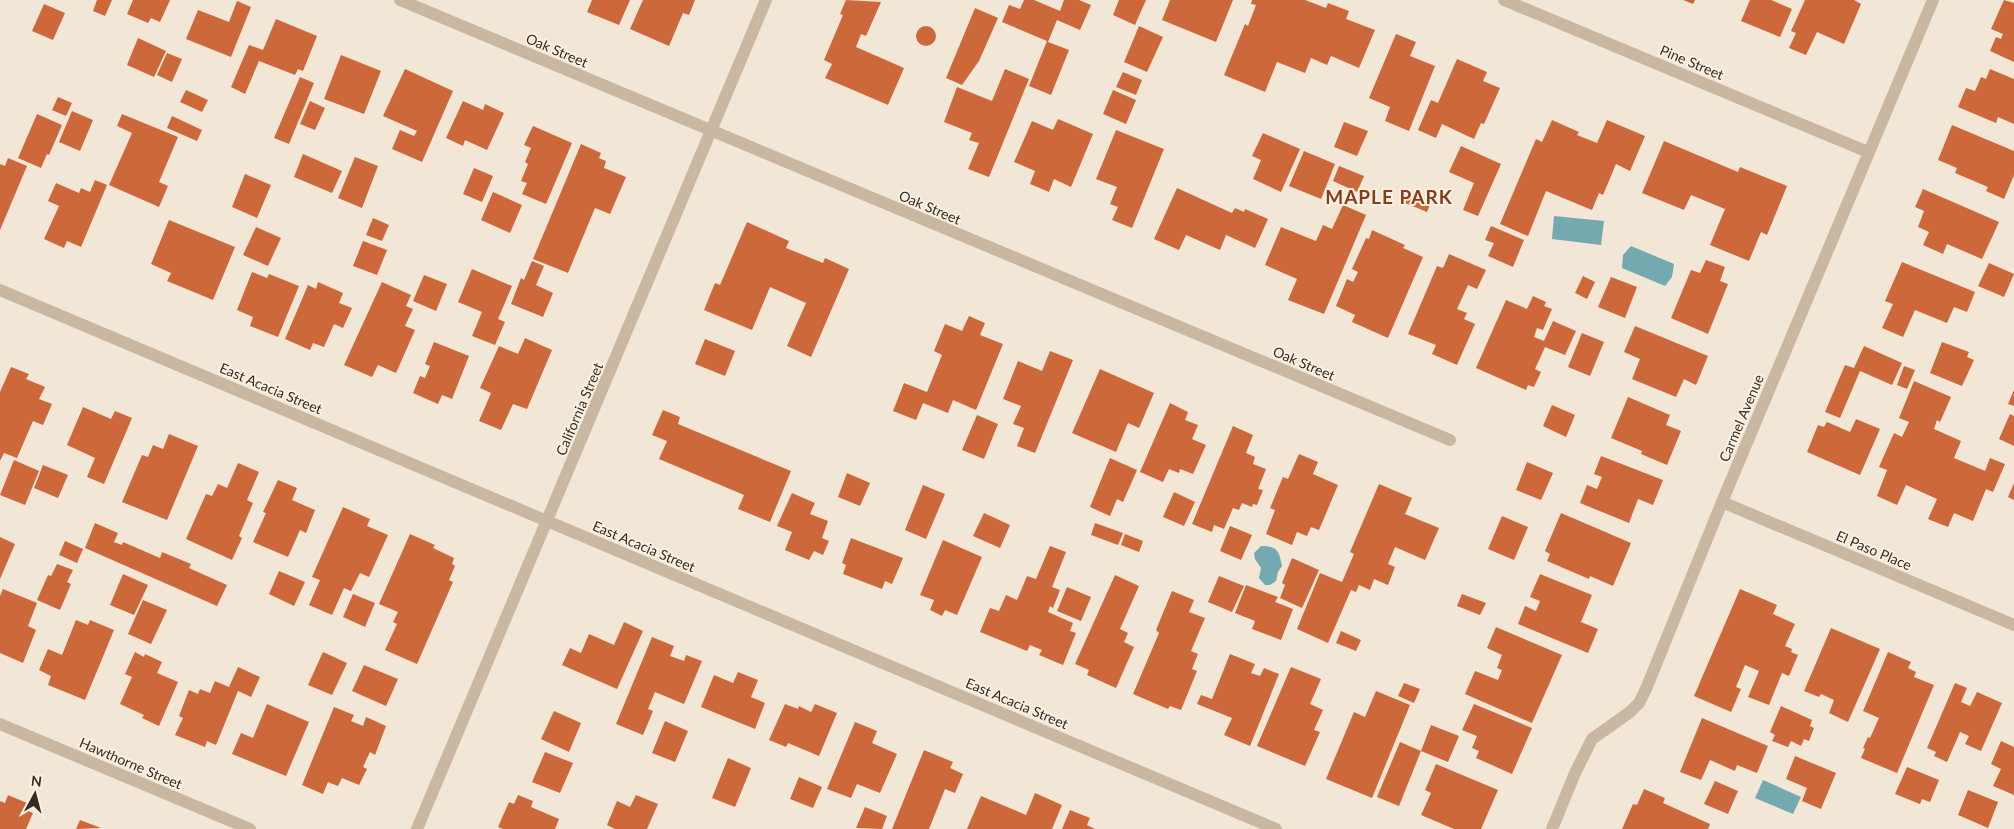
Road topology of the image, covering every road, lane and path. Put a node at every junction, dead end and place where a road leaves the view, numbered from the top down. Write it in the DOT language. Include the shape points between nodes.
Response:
graph roads {
  1 [pos="400,0"];
  2 [pos="766,0"];
  3 [pos="1504,0"];
  4 [pos="1932,0"];
  5 [pos="712,132"];
  6 [pos="1868,152"];
  7 [pos="0,290"];
  8 [pos="1450,440"];
  9 [pos="1722,502"];
  10 [pos="547,522"];
  11 [pos="2014,625"];
  12 [pos="0,724"];
  13 [pos="250,829"];
  14 [pos="417,829"];
  15 [pos="1276,829"];
  16 [pos="1552,829"];
  1 -- 5 [label="street, Oak Street"];
  2 -- 5 [label="street, California Street"];
  3 -- 6 [label="street, Pine Street"];
  4 -- 6 [label="street, Carmel Avenue"];
  5 -- 8 [label="street, Oak Street"];
  5 -- 10 [label="street, California Street"];
  6 -- 9 [label="street, Carmel Avenue"];
  7 -- 10 [label="street, East Acacia Street"];
  9 -- 11 [label="street, El Paso Place"];
  9 -- 16 [label="street, Carmel Avenue" via="1639,703 1592,739"];
  10 -- 14 [label="street, California Street"];
  10 -- 15 [label="street, East Acacia Street"];
  12 -- 13 [label="street, Hawthorne Street"];
}
